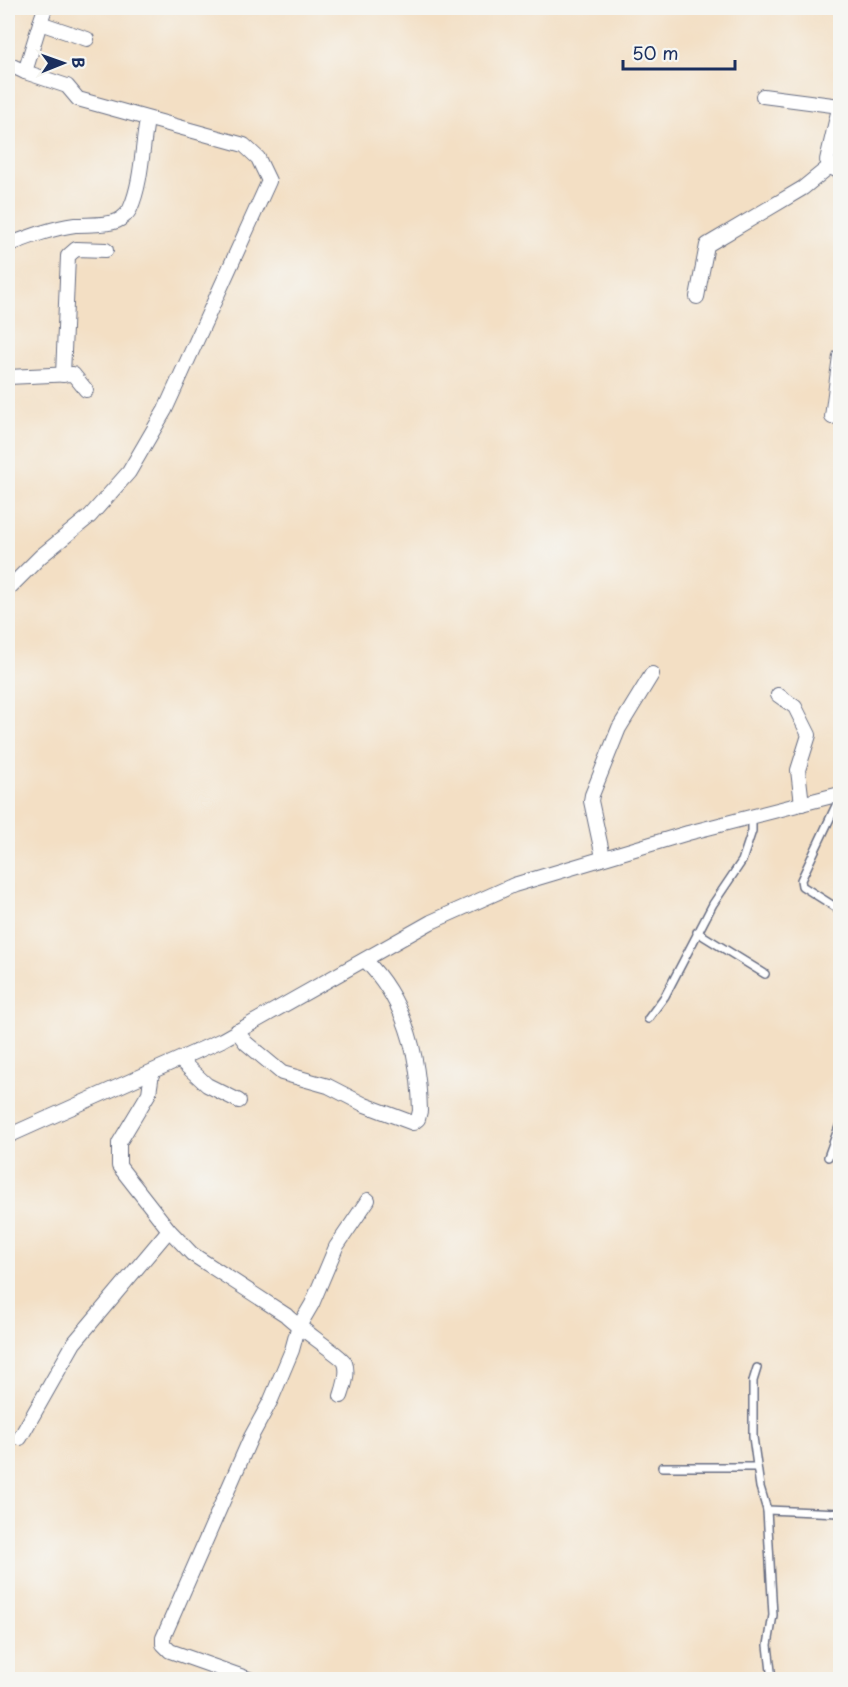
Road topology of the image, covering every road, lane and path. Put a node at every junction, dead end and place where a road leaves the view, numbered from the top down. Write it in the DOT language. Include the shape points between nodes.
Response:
graph roads {
  1 [pos="45,8"];
  2 [pos="40,23"];
  3 [pos="87,39"];
  4 [pos="8,64"];
  5 [pos="26,72"];
  6 [pos="764,96"];
  7 [pos="840,105"];
  8 [pos="146,126"];
  9 [pos="835,168"];
  10 [pos="8,245"];
  11 [pos="106,250"];
  12 [pos="697,297"];
  13 [pos="840,356"];
  14 [pos="63,375"];
  15 [pos="8,377"];
  16 [pos="86,390"];
  17 [pos="832,417"];
  18 [pos="8,589"];
  19 [pos="652,674"];
  20 [pos="778,694"];
  21 [pos="840,796"];
  22 [pos="802,804"];
  23 [pos="752,817"];
  24 [pos="603,857"];
  25 [pos="840,910"];
  26 [pos="698,932"];
  27 [pos="365,960"];
  28 [pos="765,974"];
  29 [pos="648,1019"];
  30 [pos="237,1031"];
  31 [pos="180,1060"];
  32 [pos="152,1073"];
  33 [pos="239,1101"];
  34 [pos="840,1124"];
  35 [pos="8,1136"];
  36 [pos="828,1157"];
  37 [pos="368,1200"];
  38 [pos="169,1230"];
  39 [pos="298,1328"];
  40 [pos="757,1368"];
  41 [pos="341,1396"];
  42 [pos="20,1438"];
  43 [pos="662,1467"];
  44 [pos="757,1467"];
  45 [pos="767,1510"];
  46 [pos="840,1513"];
  47 [pos="252,1680"];
  48 [pos="772,1680"];
  1 -- 2 [label="street"];
  2 -- 3 [label="street"];
  2 -- 5 [label="street"];
  4 -- 5 [label="street"];
  5 -- 18 [label="street" via="67,86 78,99 244,145 258,158 269,181 165,410 129,472 96,510"];
  6 -- 7 [label="street"];
  7 -- 9 [label="street" via="827,160"];
  8 -- 10 [label="street" via="129,211 103,224 73,225"];
  9 -- 12 [label="street" via="707,245"];
  11 -- 14 [label="street" via="76,249 68,256"];
  13 -- 17 [label="street"];
  14 -- 15 [label="street"];
  14 -- 16 [label="street" via="74,375"];
  19 -- 24 [label="street" via="619,728 592,795"];
  20 -- 22 [label="street" via="795,707 809,735 798,770"];
  21 -- 22 [label="street"];
  21 -- 25 [label="lane" via="801,880 802,886"];
  22 -- 23 [label="street"];
  23 -- 24 [label="street"];
  23 -- 26 [label="lane" via="752,831 742,861"];
  24 -- 27 [label="street" via="514,885 469,904"];
  26 -- 28 [label="lane"];
  26 -- 29 [label="lane" via="665,996"];
  27 -- 30 [label="street"];
  27 -- 30 [label="street" via="396,1000 415,1055 420,1111 413,1123 365,1106 328,1086 282,1073"];
  30 -- 31 [label="street"];
  31 -- 32 [label="street"];
  31 -- 33 [label="street" via="207,1085"];
  32 -- 35 [label="street"];
  32 -- 38 [label="street" via="148,1093 119,1143 117,1154 119,1166"];
  34 -- 36 [label="lane"];
  37 -- 39 [label="street" via="336,1247"];
  38 -- 39 [label="street" via="192,1254 286,1315"];
  38 -- 42 [label="street" via="74,1343"];
  39 -- 41 [label="street" via="346,1363"];
  39 -- 47 [label="street" via="271,1400 163,1638 170,1651"];
  40 -- 44 [label="lane" via="752,1403"];
  43 -- 44 [label="lane"];
  44 -- 45 [label="lane"];
  45 -- 46 [label="lane"];
  45 -- 48 [label="lane"];
}
